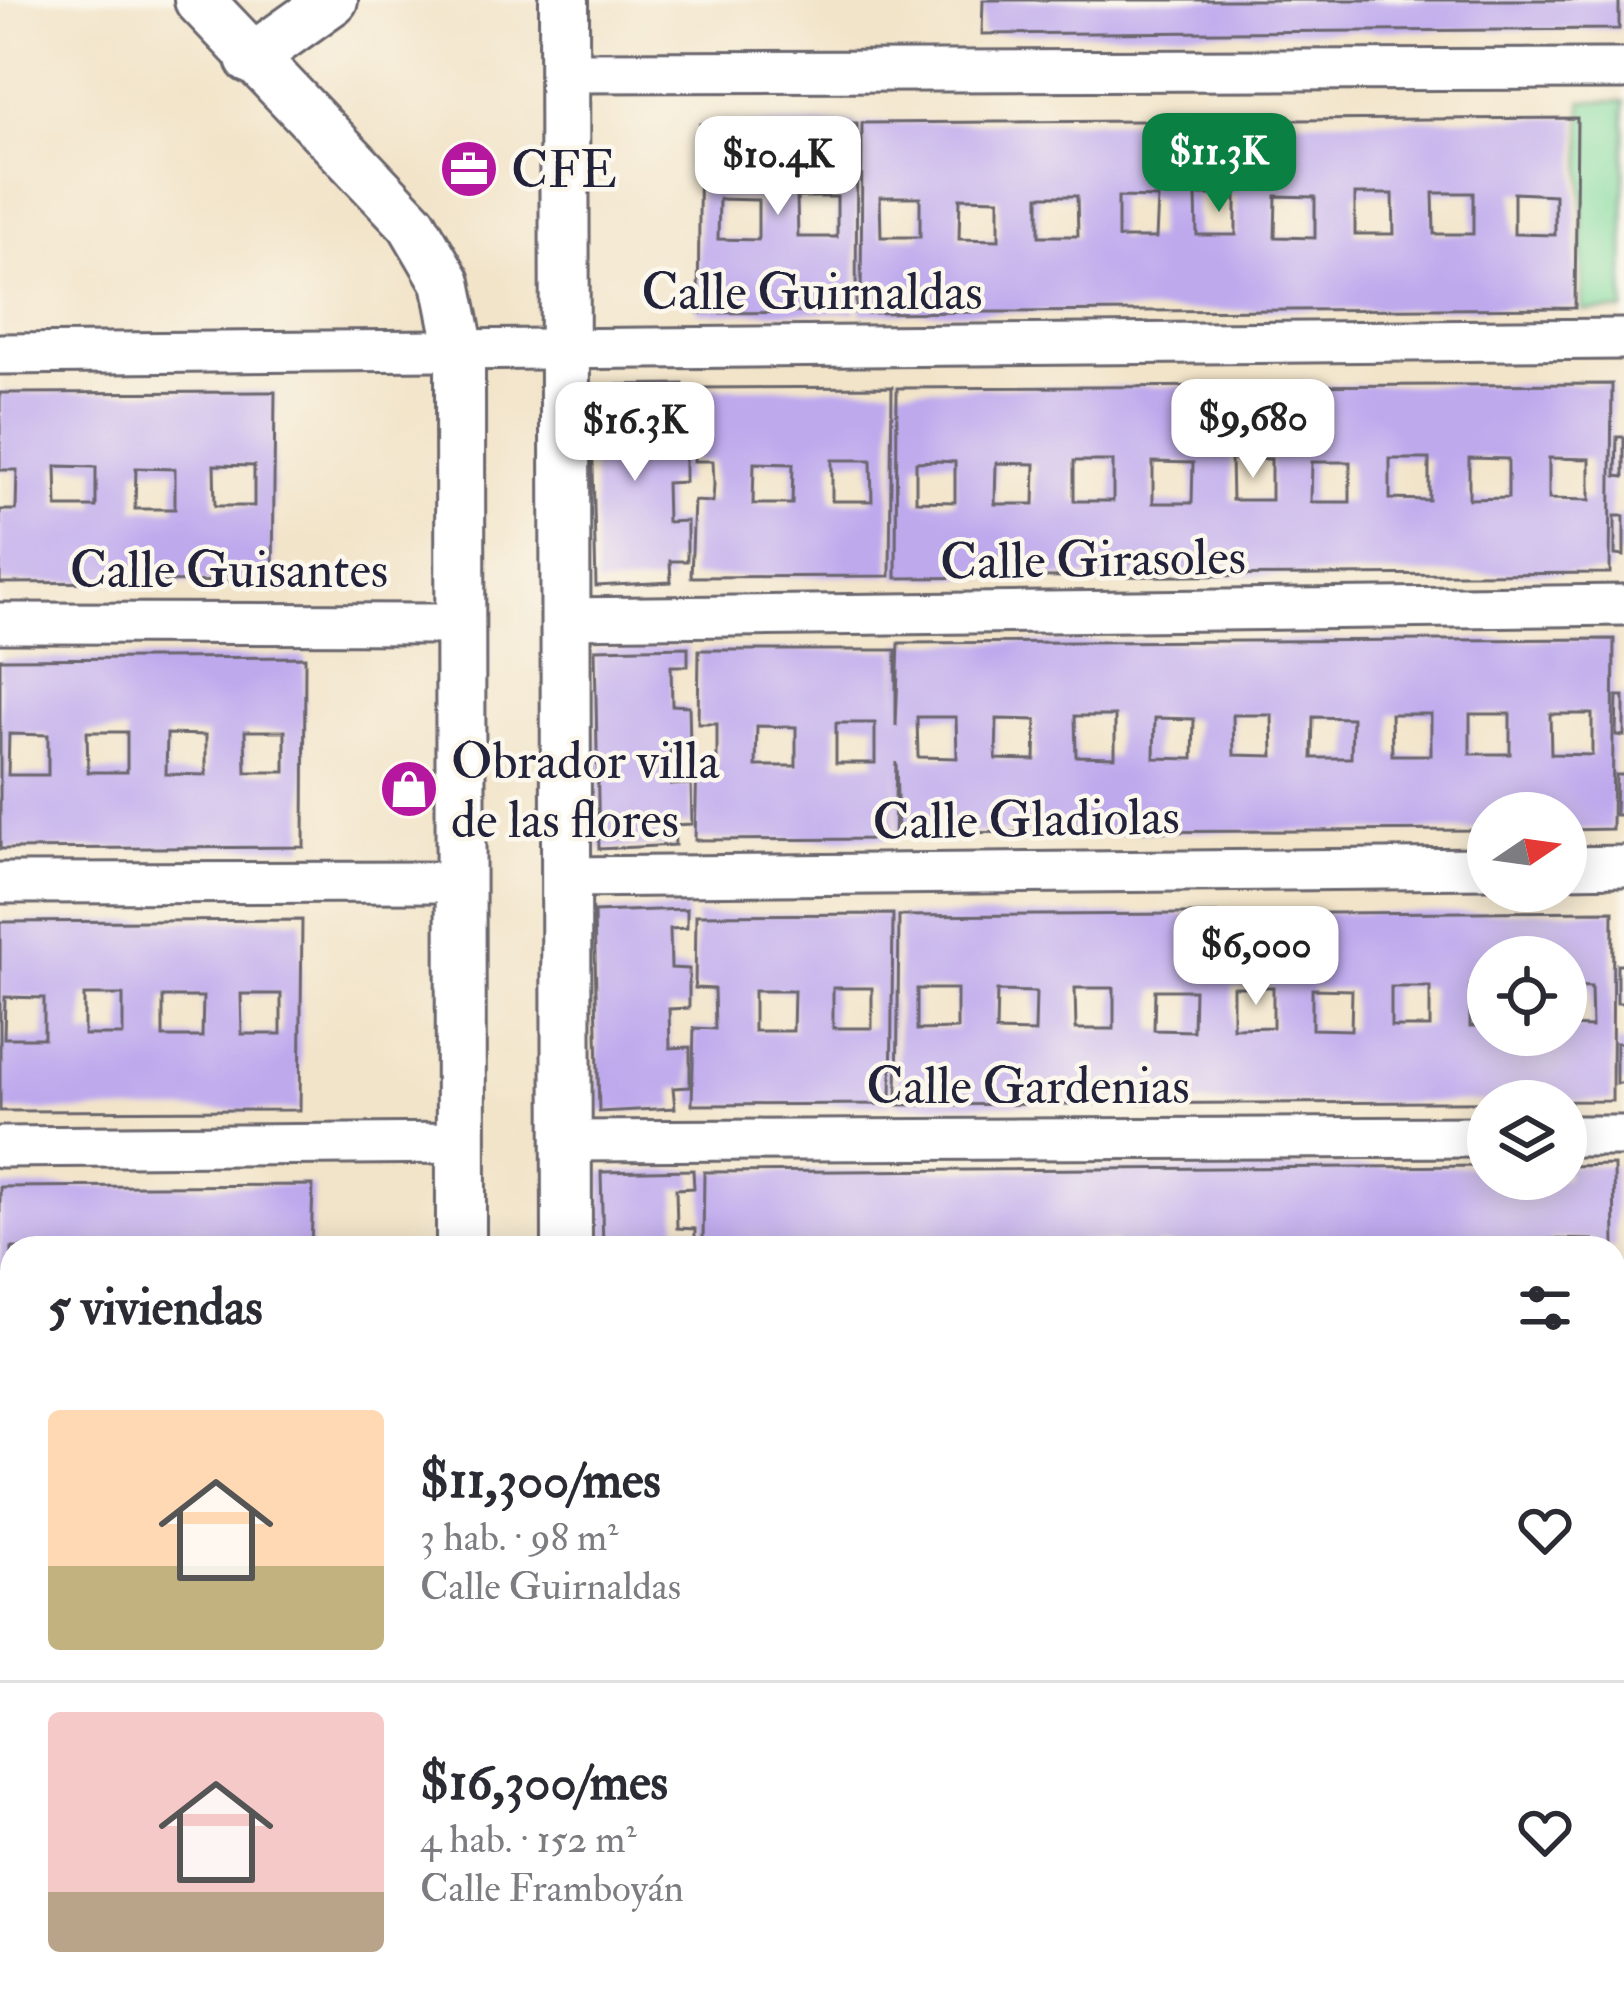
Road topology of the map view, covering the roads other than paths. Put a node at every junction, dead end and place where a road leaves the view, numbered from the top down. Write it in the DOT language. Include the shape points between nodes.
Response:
graph roads {
  1 [pos="200,0"];
  2 [pos="333,0"];
  3 [pos="563,0"];
  4 [pos="250,59"];
  5 [pos="1624,69"];
  6 [pos="563,72"];
  7 [pos="1624,338"];
  8 [pos="563,347"];
  9 [pos="460,351"];
  10 [pos="0,354"];
  11 [pos="1624,605"];
  12 [pos="564,618"];
  13 [pos="0,623"];
  14 [pos="457,624"];
  15 [pos="1624,866"];
  16 [pos="1587,867"];
  17 [pos="1467,868"];
  18 [pos="566,877"];
  19 [pos="458,882"];
  20 [pos="0,883"];
  21 [pos="1587,1136"];
  22 [pos="1624,1136"];
  23 [pos="1467,1137"];
  24 [pos="568,1141"];
  25 [pos="459,1143"];
  26 [pos="0,1148"];
  27 [pos="461,1236"];
  28 [pos="567,1236"];
  1 -- 4 [label="street"];
  2 -- 4 [label="street"];
  3 -- 6 [label="street"];
  4 -- 9 [label="street" via="412,224 446,281"];
  5 -- 6 [label="street"];
  6 -- 8 [label="street"];
  7 -- 8 [label="street, Calle Guirnaldas"];
  8 -- 9 [label="street, Calle Guirnaldas"];
  8 -- 12 [label="street"];
  9 -- 10 [label="street, Calle Guirnaldas"];
  9 -- 14 [label="street"];
  11 -- 12 [label="street, Calle Girasoles"];
  12 -- 18 [label="street"];
  13 -- 14 [label="street, Calle Guisantes"];
  14 -- 19 [label="street"];
  15 -- 16 [label="street"];
  17 -- 18 [label="street, Calle Gladiolas"];
  18 -- 24 [label="street"];
  19 -- 20 [label="street"];
  19 -- 25 [label="street"];
  21 -- 22 [label="street"];
  23 -- 24 [label="street, Calle Gardenias"];
  24 -- 28 [label="street"];
  25 -- 26 [label="street"];
  25 -- 27 [label="street"];
}
